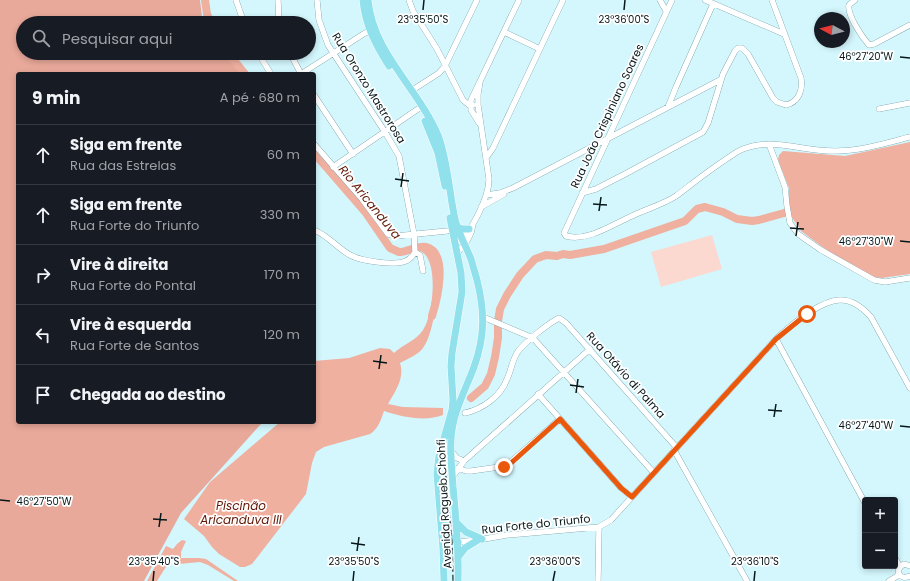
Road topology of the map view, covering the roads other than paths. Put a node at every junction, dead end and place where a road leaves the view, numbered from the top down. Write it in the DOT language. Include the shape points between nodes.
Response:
graph roads {
  1 [pos="236,0"];
  2 [pos="278,0"];
  3 [pos="317,0"];
  4 [pos="362,0"];
  5 [pos="368,0"];
  6 [pos="409,0"];
  7 [pos="477,0"];
  8 [pos="519,0"];
  9 [pos="563,0"];
  10 [pos="660,0"];
  11 [pos="672,0"];
  12 [pos="705,0"];
  13 [pos="772,0"];
  14 [pos="855,0"];
  15 [pos="713,4"];
  16 [pos="666,11"];
  17 [pos="242,16"];
  18 [pos="279,16"];
  19 [pos="910,25"];
  20 [pos="372,29"];
  21 [pos="504,32"];
  22 [pos="784,34"];
  23 [pos="540,49"];
  24 [pos="333,53"];
  25 [pos="262,60"];
  26 [pos="294,60"];
  27 [pos="446,66"];
  28 [pos="270,72"];
  29 [pos="300,72"];
  30 [pos="304,72"];
  31 [pos="720,80"];
  32 [pos="480,82"];
  33 [pos="412,91"];
  34 [pos="316,98"];
  35 [pos="910,104"];
  36 [pos="471,105"];
  37 [pos="478,105"];
  38 [pos="668,107"];
  39 [pos="418,109"];
  40 [pos="879,109"];
  41 [pos="481,125"];
  42 [pos="385,132"];
  43 [pos="910,137"];
  44 [pos="607,139"];
  45 [pos="769,144"];
  46 [pos="316,146"];
  47 [pos="353,154"];
  48 [pos="486,158"];
  49 [pos="333,167"];
  50 [pos="509,190"];
  51 [pos="582,193"];
  52 [pos="486,195"];
  53 [pos="481,206"];
  54 [pos="471,226"];
  55 [pos="457,227"];
  56 [pos="316,231"];
  57 [pos="447,231"];
  58 [pos="414,234"];
  59 [pos="461,243"];
  60 [pos="415,251"];
  61 [pos="422,271"];
  62 [pos="909,279"];
  63 [pos="483,317"];
  64 [pos="533,338"];
  65 [pos="776,339"];
  66 [pos="590,349"];
  67 [pos="563,372"];
  68 [pos="910,388"];
  69 [pos="538,394"];
  70 [pos="465,412"];
  71 [pos="560,419"];
  72 [pos="675,449"];
  73 [pos="451,451"];
  74 [pos="464,461"];
  75 [pos="455,468"];
  76 [pos="438,470"];
  77 [pos="654,472"];
  78 [pos="438,480"];
  79 [pos="632,497"];
  80 [pos="862,497"];
  81 [pos="456,522"];
  82 [pos="599,527"];
  83 [pos="480,540"];
  84 [pos="458,542"];
  85 [pos="458,557"];
  86 [pos="898,563"];
  87 [pos="910,566"];
  88 [pos="900,567"];
  89 [pos="899,575"];
  90 [pos="909,578"];
  91 [pos="444,581"];
  92 [pos="458,581"];
  93 [pos="598,581"];
  94 [pos="747,581"];
  95 [pos="888,581"];
  1 -- 17 [label="street"];
  2 -- 18 [label="street"];
  3 -- 24 [label="street, Rua Oronzo Mastrorosa" via="321,26"];
  4 -- 20 [label="main road, Avenida Ragueb Chohfi"];
  5 -- 20 [label="main road, Avenida Ragueb Chohfi"];
  6 -- 27 [label="street"];
  7 -- 27 [label="street"];
  8 -- 21 [label="street"];
  9 -- 23 [label="street"];
  10 -- 16 [label="street"];
  11 -- 16 [label="street, Rua João Crispiniano Soares"];
  12 -- 15 [label="street"];
  13 -- 22 [label="street"];
  14 -- 19 [label="street" via="849,5 849,11 869,45"];
  15 -- 22 [label="street"];
  15 -- 38 [label="street"];
  16 -- 44 [label="street, Rua João Crispiniano Soares"];
  20 -- 24 [label="street"];
  20 -- 33 [label="main road, Avenida Ragueb Chohfi"];
  20 -- 39 [label="main road, Avenida Ragueb Chohfi" via="381,54"];
  21 -- 23 [label="street"];
  21 -- 32 [label="street"];
  22 -- 31 [label="street" via="802,83 802,90 793,102 786,105 773,98 748,54 740,48 735,51"];
  23 -- 48 [label="street"];
  24 -- 30 [label="street"];
  24 -- 42 [label="street, Rua Oronzo Mastrorosa"];
  25 -- 28 [label="street"];
  26 -- 29 [label="street"];
  27 -- 33 [label="street"];
  27 -- 36 [label="street" via="464,100"];
  31 -- 38 [label="street"];
  31 -- 51 [label="street" via="708,123 699,135 596,189"];
  32 -- 36 [label="street"];
  32 -- 37 [label="street"];
  33 -- 55 [label="main road, Avenida Ragueb Chohfi" via="438,136"];
  34 -- 47 [label="street"];
  35 -- 40 [label="street"];
  36 -- 37 [label="street"];
  36 -- 41 [label="street" via="473,114"];
  37 -- 41 [label="street"];
  38 -- 44 [label="street"];
  39 -- 42 [label="street"];
  39 -- 59 [label="main road, Avenida Ragueb Chohfi" via="438,153"];
  41 -- 48 [label="street"];
  42 -- 47 [label="street"];
  42 -- 58 [label="street, Rua Oronzo Mastrorosa" via="399,156"];
  43 -- 45 [label="street" via="860,149 832,151"];
  44 -- 50 [label="street"];
  44 -- 51 [label="street, Rua João Crispiniano Soares"];
  45 -- 51 [label="street, Rua João Crispiniano Soares" via="750,147 735,154 668,200 599,232 571,237 565,234 565,231"];
  45 -- 62 [label="street" via="785,186 789,217 798,234 868,278 885,282"];
  46 -- 49 [label="street"];
  47 -- 49 [label="street"];
  48 -- 52 [label="street" via="489,184"];
  49 -- 58 [label="street" via="386,233 396,236"];
  50 -- 52 [label="street"];
  50 -- 53 [label="street"];
  52 -- 53 [label="street"];
  53 -- 54 [label="street"];
  54 -- 55 [label="main road" via="463,229"];
  54 -- 59 [label="street" via="473,230"];
  55 -- 59 [label="main road, Avenida Ragueb Chohfi"];
  56 -- 60 [label="street" via="350,255 366,260 400,262 409,259"];
  57 -- 58 [label="street"];
  58 -- 60 [label="street, Rua Oronzo Mastrorosa"];
  59 -- 63 [label="main road, Avenida Ragueb Chohfi" via="471,259"];
  59 -- 76 [label="main road, Avenida Ragueb Chohfi" via="458,252 462,292 450,366 452,410 439,456"];
  60 -- 61 [label="street, Rua Oronzo Mastrorosa" via="422,259"];
  63 -- 64 [label="street"];
  63 -- 73 [label="main road, Avenida Ragueb Chohfi" via="479,351 454,420"];
  64 -- 66 [label="street, Rua Otávio di Palma" via="559,318"];
  64 -- 67 [label="street"];
  64 -- 70 [label="street" via="518,351 503,388 480,408"];
  65 -- 68 [label="street, Rua Forte do Triunfo" via="807,314 823,305 840,300 858,304 871,317"];
  65 -- 72 [label="street, Rua Forte do Triunfo"];
  65 -- 80 [label="street"];
  66 -- 67 [label="street"];
  66 -- 72 [label="street, Rua Otávio di Palma"];
  67 -- 69 [label="street"];
  67 -- 77 [label="street"];
  69 -- 71 [label="street"];
  69 -- 74 [label="street"];
  71 -- 75 [label="street" via="506,466 471,471"];
  71 -- 79 [label="street"];
  72 -- 77 [label="street, Rua Forte do Triunfo"];
  72 -- 94 [label="street, Rua Otávio di Palma"];
  73 -- 74 [label="street"];
  73 -- 75 [label="main road, Avenida Ragueb Chohfi"];
  74 -- 75 [label="street"];
  75 -- 76 [label="main road" via="444,464"];
  75 -- 81 [label="main road, Avenida Ragueb Chohfi" via="453,476"];
  76 -- 78 [label="main road, Avenida Ragueb Chohfi"];
  77 -- 79 [label="street, Rua Forte do Triunfo"];
  78 -- 84 [label="main road" via="443,491 446,531"];
  78 -- 91 [label="main road, Avenida Ragueb Chohfi"];
  79 -- 82 [label="street, Rua Forte do Triunfo" via="611,520"];
  81 -- 83 [label="main road"];
  81 -- 84 [label="main road, Avenida Ragueb Chohfi"];
  82 -- 83 [label="street, Rua Forte do Triunfo" via="507,535"];
  82 -- 93 [label="street"];
  83 -- 84 [label="street, Rua Forte do Triunfo"];
  83 -- 85 [label="main road" via="466,548"];
  84 -- 85 [label="main road, Avenida Ragueb Chohfi"];
  85 -- 92 [label="main road, Avenida Ragueb Chohfi"];
  86 -- 88 [label="street"];
  87 -- 88 [label="street" via="906,564"];
  88 -- 89 [label="street"];
  89 -- 90 [label="street"];
  89 -- 95 [label="street"];
}
